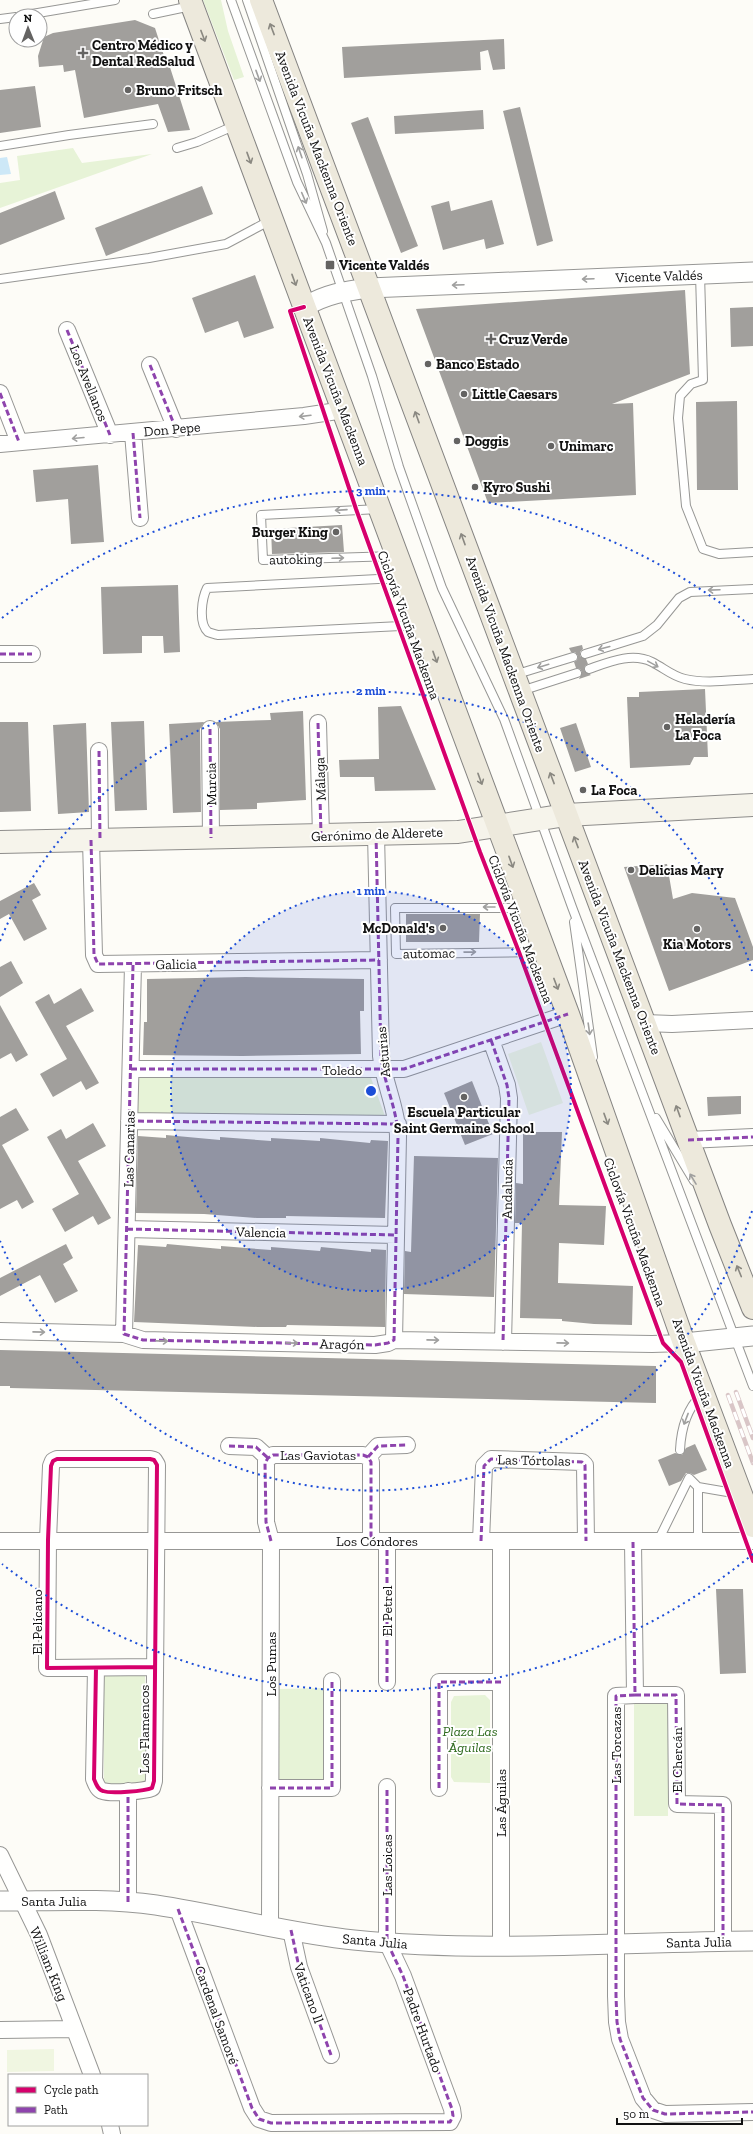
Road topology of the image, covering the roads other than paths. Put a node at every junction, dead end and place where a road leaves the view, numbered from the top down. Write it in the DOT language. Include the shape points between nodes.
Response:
graph roads {
  1 [pos="115,0"];
  2 [pos="231,0"];
  3 [pos="247,0"];
  4 [pos="261,0"];
  5 [pos="191,3"];
  6 [pos="48,11"];
  7 [pos="153,14"];
  8 [pos="153,124"];
  9 [pos="237,124"];
  10 [pos="0,146"];
  11 [pos="177,148"];
  12 [pos="272,220"];
  13 [pos="326,243"];
  14 [pos="753,272"];
  15 [pos="700,274"];
  16 [pos="0,278"];
  17 [pos="369,288"];
  18 [pos="342,291"];
  19 [pos="304,307"];
  20 [pos="67,330"];
  21 [pos="150,365"];
  22 [pos="0,393"];
  23 [pos="344,410"];
  24 [pos="176,429"];
  25 [pos="133,433"];
  26 [pos="110,435"];
  27 [pos="20,442"];
  28 [pos="0,444"];
  29 [pos="380,509"];
  30 [pos="140,518"];
  31 [pos="753,552"];
  32 [pos="397,556"];
  33 [pos="406,579"];
  34 [pos="753,589"];
  35 [pos="423,625"];
  36 [pos="0,654"];
  37 [pos="32,654"];
  38 [pos="585,654"];
  39 [pos="572,657"];
  40 [pos="589,669"];
  41 [pos="577,673"];
  42 [pos="753,679"];
  43 [pos="517,683"];
  44 [pos="318,723"];
  45 [pos="210,729"];
  46 [pos="99,751"];
  47 [pos="753,805"];
  48 [pos="566,815"];
  49 [pos="539,818"];
  50 [pos="497,826"];
  51 [pos="376,834"];
  52 [pos="321,835"];
  53 [pos="211,838"];
  54 [pos="96,840"];
  55 [pos="0,842"];
  56 [pos="528,908"];
  57 [pos="572,908"];
  58 [pos="544,952"];
  59 [pos="379,960"];
  60 [pos="133,965"];
  61 [pos="568,1014"];
  62 [pos="753,1020"];
  63 [pos="645,1023"];
  64 [pos="491,1040"];
  65 [pos="131,1069"];
  66 [pos="382,1070"];
  67 [pos="598,1097"];
  68 [pos="644,1098"];
  69 [pos="130,1121"];
  70 [pos="398,1124"];
  71 [pos="753,1137"];
  72 [pos="688,1140"];
  73 [pos="720,1225"];
  74 [pos="127,1229"];
  75 [pos="396,1235"];
  76 [pos="753,1308"];
  77 [pos="0,1331"];
  78 [pos="124,1334"];
  79 [pos="744,1337"];
  80 [pos="394,1340"];
  81 [pos="504,1342"];
  82 [pos="684,1342"];
  83 [pos="753,1386"];
  84 [pos="703,1393"];
  85 [pos="407,1445"];
  86 [pos="229,1446"];
  87 [pos="680,1450"];
  88 [pos="368,1457"];
  89 [pos="268,1458"];
  90 [pos="698,1487"];
  91 [pos="741,1495"];
  92 [pos="753,1526"];
  93 [pos="0,1540"];
  94 [pos="48,1540"];
  95 [pos="158,1541"];
  96 [pos="271,1541"];
  97 [pos="371,1541"];
  98 [pos="387,1541"];
  99 [pos="481,1541"];
  100 [pos="501,1541"];
  101 [pos="586,1541"];
  102 [pos="658,1541"];
  103 [pos="753,1541"];
  104 [pos="633,1542"];
  105 [pos="698,1542"];
  106 [pos="155,1667"];
  107 [pos="96,1668"];
  108 [pos="332,1682"];
  109 [pos="387,1682"];
  110 [pos="501,1682"];
  111 [pos="635,1695"];
  112 [pos="270,1788"];
  113 [pos="387,1788"];
  114 [pos="439,1788"];
  115 [pos="128,1791"];
  116 [pos="0,1855"];
  117 [pos="0,1901"];
  118 [pos="22,1901"];
  119 [pos="128,1902"];
  120 [pos="178,1909"];
  121 [pos="270,1926"];
  122 [pos="291,1930"];
  123 [pos="753,1940"];
  124 [pos="723,1941"];
  125 [pos="387,1942"];
  126 [pos="616,1943"];
  127 [pos="501,1945"];
  128 [pos="74,2029"];
  129 [pos="0,2030"];
  130 [pos="331,2055"];
  131 [pos="92,2074"];
  132 [pos="753,2112"];
  133 [pos="452,2119"];
  1 -- 6 [label="lane"];
  2 -- 13 [label="lane, one-way" via="297,182"];
  13 -- 3 [label="lane, one-way" via="315,198"];
  17 -- 4 [label="main road, Avenida Vicuña Mackenna Oriente, one-way"];
  5 -- 7 [label="lane"];
  5 -- 9 [label="main road, Avenida Vicuña Mackenna, one-way"];
  8 -- 10 [label="lane" via="69,134"];
  9 -- 11 [label="lane"];
  9 -- 12 [label="main road, Avenida Vicuña Mackenna, one-way"];
  12 -- 16 [label="lane" via="226,244 150,258"];
  12 -- 19 [label="main road, Avenida Vicuña Mackenna, one-way"];
  13 -- 18 [label="lane"];
  14 -- 15 [label="street, Vicente Valdés"];
  15 -- 17 [label="street, Vicente Valdés, one-way"];
  15 -- 31 [label="lane" via="703,380 690,384 680,396 678,418 686,506 703,549 720,554"];
  17 -- 18 [label="street, Vicente Valdés"];
  43 -- 17 [label="main road, Avenida Vicuña Mackenna Oriente, one-way"];
  18 -- 19 [label="street, Vicente Valdés" via="326,295"];
  18 -- 49 [label="lane" via="372,376 399,467 442,588 495,698"];
  19 -- 23 [label="main road, Avenida Vicuña Mackenna"];
  20 -- 26 [label="street, Los Avellanos"];
  21 -- 24 [label="street"];
  22 -- 27 [label="street"];
  23 -- 24 [label="street, Don Pepe, one-way"];
  23 -- 29 [label="main road, Avenida Vicuña Mackenna"];
  24 -- 25 [label="street, Don Pepe"];
  25 -- 26 [label="street, Don Pepe"];
  25 -- 30 [label="street"];
  26 -- 27 [label="street, Don Pepe, one-way"];
  27 -- 28 [label="street, Don Pepe"];
  29 -- 32 [label="main road, Avenida Vicuña Mackenna"];
  29 -- 32 [label="lane, autoking, one-way" via="261,515 263,560"];
  32 -- 33 [label="main road, Avenida Vicuña Mackenna"];
  33 -- 35 [label="main road, Avenida Vicuña Mackenna"];
  33 -- 35 [label="lane" via="207,588 202,597 203,624 209,632 218,635"];
  34 -- 38 [label="lane, one-way" via="697,591 684,595 674,603 657,625 643,636"];
  35 -- 50 [label="main road, Avenida Vicuña Mackenna, one-way"];
  36 -- 37 [label="street"];
  39 -- 43 [label="lane, one-way"];
  40 -- 42 [label="lane, one-way" via="619,659 636,658 652,662 675,677 691,681"];
  41 -- 43 [label="lane"];
  48 -- 43 [label="main road, Avenida Vicuña Mackenna Oriente, one-way"];
  44 -- 52 [label="street, Málaga"];
  45 -- 53 [label="street, Murcia"];
  46 -- 54 [label="street"];
  47 -- 48 [label="main road, Gerónimo de Alderete"];
  48 -- 49 [label="main road, Gerónimo de Alderete"];
  63 -- 48 [label="main road, Avenida Vicuña Mackenna Oriente, one-way"];
  49 -- 50 [label="main road, Gerónimo de Alderete"];
  49 -- 57 [label="lane"];
  50 -- 51 [label="main road, Gerónimo de Alderete" via="458,832"];
  50 -- 56 [label="main road, Avenida Vicuña Mackenna, one-way"];
  51 -- 52 [label="main road, Gerónimo de Alderete"];
  51 -- 59 [label="street, Asturias"];
  52 -- 53 [label="main road, Gerónimo de Alderete"];
  53 -- 54 [label="main road, Gerónimo de Alderete"];
  54 -- 55 [label="main road, Gerónimo de Alderete"];
  54 -- 60 [label="street, Galicia" via="94,958 102,965"];
  56 -- 58 [label="main road, Avenida Vicuña Mackenna"];
  56 -- 58 [label="lane, automac, one-way" via="395,908 396,954"];
  57 -- 67 [label="lane, one-way"];
  57 -- 68 [label="lane"];
  58 -- 61 [label="main road, Avenida Vicuña Mackenna, one-way"];
  59 -- 60 [label="street, Galicia"];
  59 -- 66 [label="street, Asturias"];
  60 -- 65 [label="street, Las Canarias"];
  61 -- 64 [label="street, Toledo"];
  61 -- 67 [label="main road, Avenida Vicuña Mackenna"];
  62 -- 63 [label="street"];
  72 -- 63 [label="main road, Avenida Vicuña Mackenna Oriente, one-way"];
  64 -- 66 [label="street, Toledo" via="413,1066"];
  64 -- 81 [label="street, Andalucía" via="509,1098"];
  65 -- 66 [label="street, Toledo"];
  65 -- 69 [label="street, Las Canarias"];
  66 -- 70 [label="street, Asturias"];
  67 -- 82 [label="main road, Avenida Vicuña Mackenna, one-way"];
  73 -- 68 [label="lane, one-way"];
  68 -- 79 [label="lane"];
  69 -- 70 [label="street"];
  69 -- 74 [label="street, Las Canarias"];
  70 -- 75 [label="street, Asturias"];
  71 -- 72 [label="street"];
  72 -- 73 [label="main road, Avenida Vicuña Mackenna Oriente"];
  76 -- 73 [label="main road, Avenida Vicuña Mackenna Oriente, one-way"];
  74 -- 75 [label="street, Valencia"];
  74 -- 78 [label="street, Las Canarias"];
  75 -- 80 [label="street, Asturias"];
  77 -- 78 [label="street, Aragón, one-way"];
  78 -- 80 [label="street, Aragón, one-way" via="137,1339 151,1340 375,1345"];
  79 -- 82 [label="street"];
  79 -- 83 [label="lane"];
  80 -- 81 [label="street, Aragón, one-way"];
  81 -- 82 [label="street, Aragón, one-way"];
  82 -- 84 [label="main road, Avenida Vicuña Mackenna"];
  84 -- 87 [label="lane, one-way" via="684,1423"];
  84 -- 91 [label="main road, Avenida Vicuña Mackenna"];
  85 -- 88 [label="street" via="380,1445 374,1448"];
  86 -- 89 [label="street" via="256,1447"];
  88 -- 89 [label="street, Las Gaviotas" via="363,1454 273,1455"];
  88 -- 97 [label="street, Las Gaviotas"];
  89 -- 96 [label="street, Las Gaviotas" via="265,1463 266,1522"];
  90 -- 91 [label="lane"];
  90 -- 102 [label="lane" via="689,1478"];
  90 -- 105 [label="lane"];
  91 -- 92 [label="main road, Avenida Vicuña Mackenna"];
  93 -- 94 [label="street, Los Cóndores"];
  94 -- 95 [label="street, Los Cóndores"];
  94 -- 95 [label="street, Los Flamencos" via="53,1461 104,1459 154,1460 157,1465"];
  94 -- 107 [label="street, El Pelícano" via="47,1668"];
  95 -- 96 [label="street, Los Cóndores"];
  95 -- 106 [label="street, Los Flamencos"];
  96 -- 97 [label="street, Los Cóndores"];
  96 -- 112 [label="street, Los Pumas"];
  97 -- 98 [label="street, Los Cóndores"];
  98 -- 99 [label="street, Los Cóndores"];
  98 -- 109 [label="street, El Petrel"];
  99 -- 100 [label="street, Los Cóndores"];
  99 -- 101 [label="street, Las Tórtolas" via="484,1466 491,1459 582,1462 585,1465"];
  100 -- 101 [label="street, Los Cóndores"];
  100 -- 110 [label="street, Las Águilas"];
  101 -- 104 [label="street, Los Cóndores"];
  102 -- 104 [label="street, Los Cóndores"];
  102 -- 105 [label="street, Los Cóndores"];
  103 -- 105 [label="street, Los Cóndores"];
  104 -- 111 [label="street, Las Torcazas"];
  106 -- 107 [label="street, El Pelícano"];
  106 -- 115 [label="street, Los Flamencos" via="154,1781 152,1788 145,1791"];
  107 -- 115 [label="street, Los Flamencos" via="94,1779 97,1787 103,1792"];
  108 -- 112 [label="street" via="332,1788"];
  110 -- 114 [label="street" via="439,1682"];
  110 -- 127 [label="street, Las Águilas"];
  111 -- 124 [label="street, El Chercán" via="676,1695 677,1804 723,1805"];
  111 -- 126 [label="street, Las Torcazas" via="616,1696"];
  112 -- 121 [label="street, Los Pumas"];
  113 -- 125 [label="street, Las Loicas"];
  115 -- 119 [label="street, Los Flamencos"];
  116 -- 118 [label="street, William King"];
  117 -- 118 [label="street, Santa Julia"];
  118 -- 119 [label="street, Santa Julia"];
  118 -- 128 [label="street, William King" via="39,1935"];
  119 -- 120 [label="street, Santa Julia"];
  120 -- 121 [label="street, Santa Julia"];
  120 -- 133 [label="street, Cardenal Samoré" via="252,2108 259,2119 271,2123 446,2123"];
  121 -- 122 [label="street, Santa Julia"];
  122 -- 125 [label="street, Santa Julia" via="354,1940"];
  122 -- 130 [label="street, Vaticano ll" via="299,1967"];
  123 -- 124 [label="street, Santa Julia"];
  124 -- 126 [label="street, Santa Julia"];
  125 -- 127 [label="street, Santa Julia"];
  125 -- 133 [label="street, Padre Hurtado" via="403,1976 452,2109"];
  126 -- 127 [label="street, Santa Julia"];
  126 -- 132 [label="street" via="618,2030 645,2103 653,2110 665,2114"];
  128 -- 129 [label="street"];
  128 -- 131 [label="street, William King"];
}
